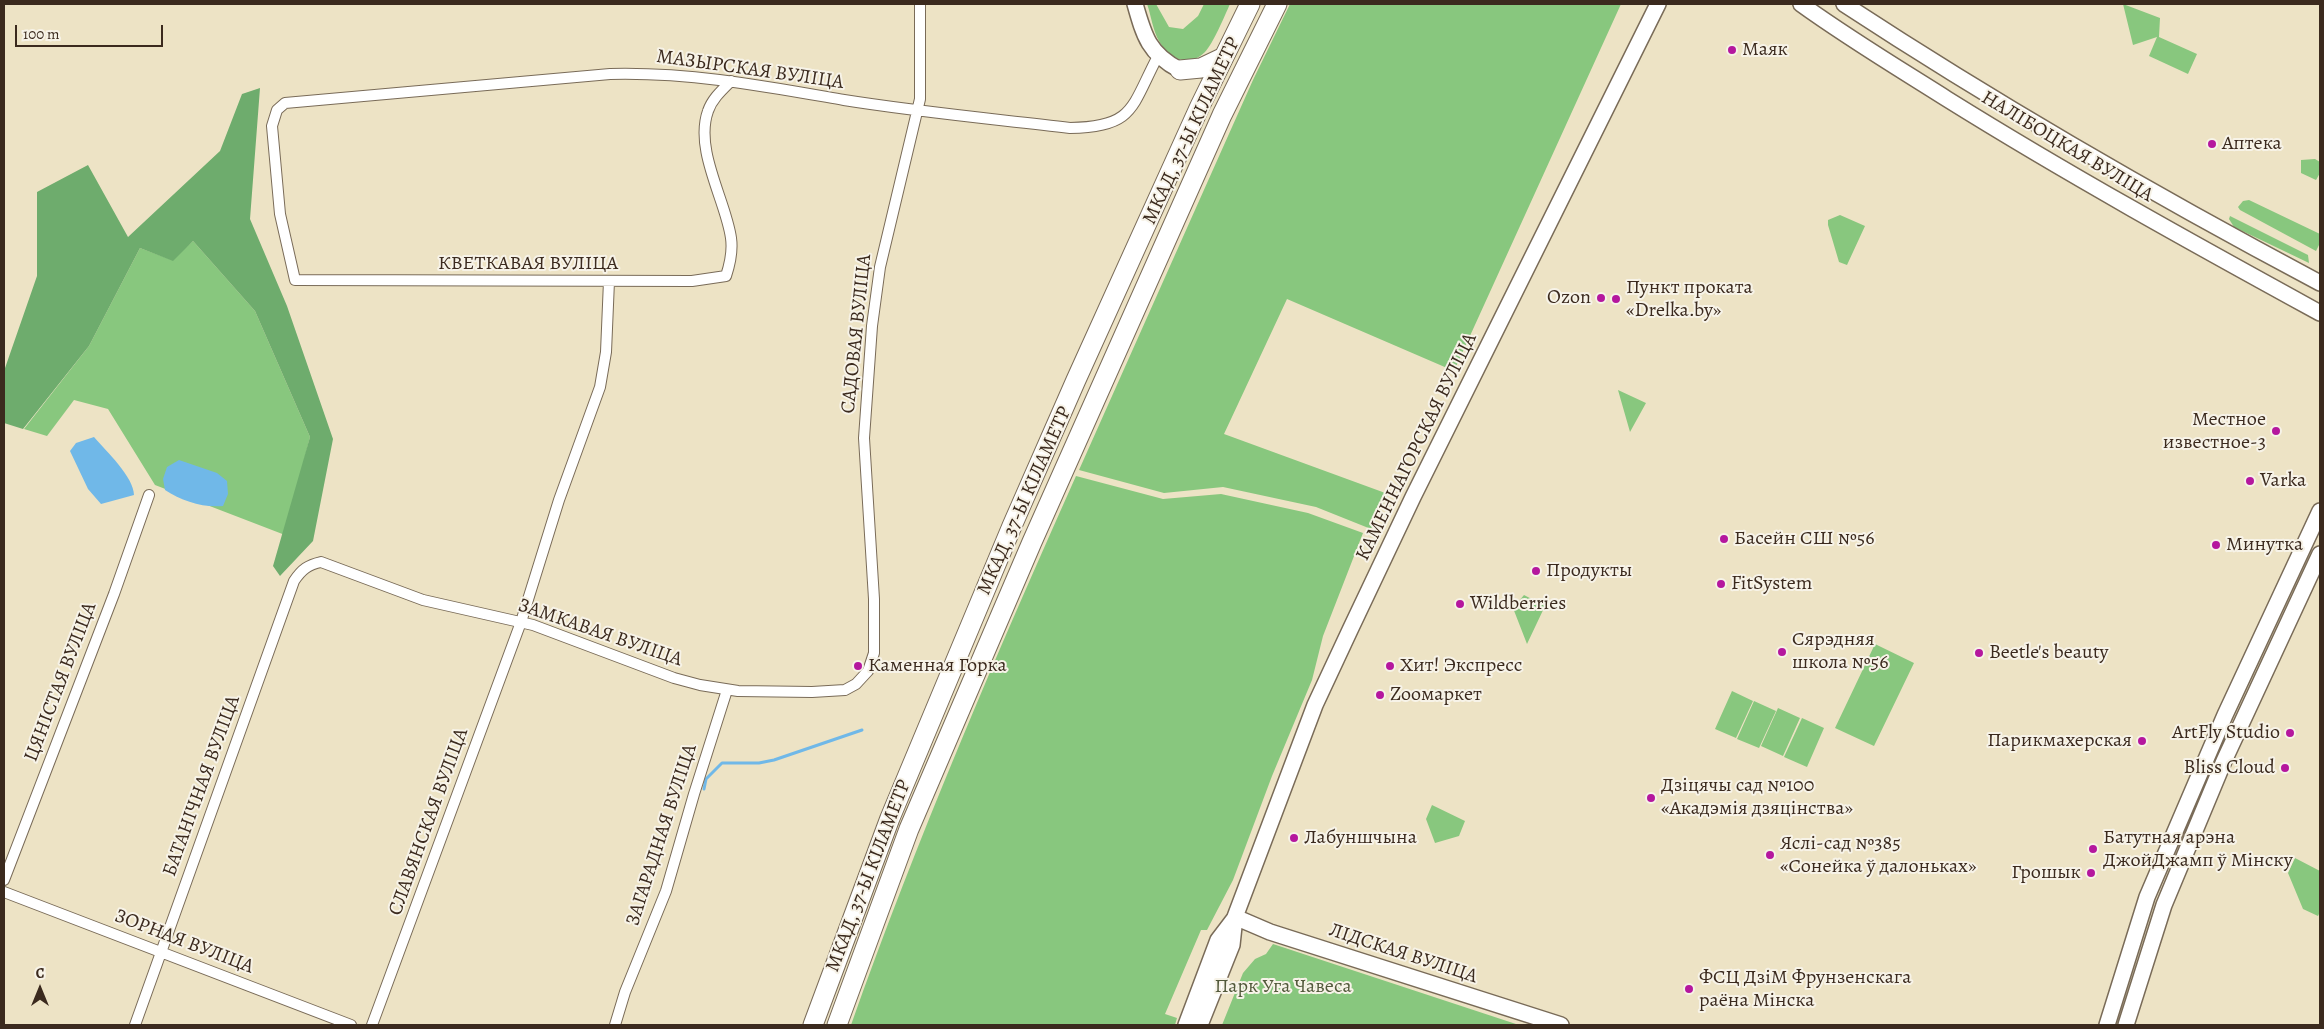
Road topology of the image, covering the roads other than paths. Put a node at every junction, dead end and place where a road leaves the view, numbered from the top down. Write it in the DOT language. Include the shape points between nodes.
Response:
graph roads {
  1 [pos="920,4"];
  2 [pos="1135,4"];
  3 [pos="1250,4"];
  4 [pos="1276,4"];
  5 [pos="1658,4"];
  6 [pos="1801,4"];
  7 [pos="1844,4"];
  8 [pos="1158,56"];
  9 [pos="1224,57"];
  10 [pos="1180,70"];
  11 [pos="731,81"];
  12 [pos="1200,106"];
  13 [pos="277,110"];
  14 [pos="917,110"];
  15 [pos="609,282"];
  16 [pos="2320,283"];
  17 [pos="2320,313"];
  18 [pos="149,495"];
  19 [pos="2320,511"];
  20 [pos="2320,554"];
  21 [pos="310,565"];
  22 [pos="519,627"];
  23 [pos="868,671"];
  24 [pos="727,690"];
  25 [pos="2179,822"];
  26 [pos="2195,830"];
  27 [pos="4,880"];
  28 [pos="4,892"];
  29 [pos="1235,918"];
  30 [pos="162,952"];
  31 [pos="135,1025"];
  32 [pos="351,1025"];
  33 [pos="372,1025"];
  34 [pos="615,1025"];
  35 [pos="813,1025"];
  36 [pos="837,1025"];
  37 [pos="1186,1025"];
  38 [pos="1200,1025"];
  39 [pos="1560,1025"];
  40 [pos="2107,1025"];
  41 [pos="2126,1025"];
  1 -- 14 [label="street, САДОВАЯ ВУЛІЦА" via="921,75"];
  2 -- 8 [label="main road" via="1148,44"];
  3 -- 9 [label="highway, МКАД, 37-Ы КІЛАМЕТР"];
  4 -- 36 [label="highway, МКАД, 37-Ы КІЛАМЕТР" via="1222,115 1020,568 909,829"];
  5 -- 29 [label="main road, КАМЕННАГОРСКАЯ ВУЛІЦА" via="1413,497 1315,705"];
  6 -- 17 [label="main road, НАЛІБОЦКАЯ ВУЛІЦА" via="2010,138"];
  7 -- 16 [label="main road, НАЛІБОЦКАЯ ВУЛІЦА" via="2022,116"];
  8 -- 10 [label="main road"];
  8 -- 14 [label="street, МАЗЫРСКАЯ ВУЛІЦА" via="1129,111 1118,121 1092,128"];
  9 -- 10 [label="highway" via="1201,68"];
  9 -- 12 [label="highway, МКАД, 37-Ы КІЛАМЕТР"];
  10 -- 12 [label="highway" via="1194,84"];
  11 -- 13 [label="street, МАЗЫРСКАЯ ВУЛІЦА" via="656,73 610,74 285,103"];
  11 -- 14 [label="street, МАЗЫРСКАЯ ВУЛІЦА"];
  11 -- 15 [label="street, КВЕТКАВАЯ ВУЛІЦА" via="707,111 705,132 710,167 732,239 726,276 692,281"];
  12 -- 35 [label="highway, МКАД, 37-Ы КІЛАМЕТР" via="1076,380 929,722"];
  13 -- 15 [label="street, КВЕТКАВАЯ ВУЛІЦА" via="272,126 274,159 284,236 295,280"];
  14 -- 23 [label="street, САДОВАЯ ВУЛІЦА" via="880,268 872,326 864,438 874,599 874,653"];
  15 -- 22 [label="street, СЛАВЯНСКАЯ ВУЛІЦА" via="606,352 600,387 559,500"];
  18 -- 27 [label="street, ЦЯНІСТАЯ ВУЛІЦА"];
  19 -- 25 [label="main road" via="2228,707"];
  20 -- 26 [label="main road"];
  21 -- 22 [label="street, ЗАМКАВАЯ ВУЛІЦА" via="321,562 423,600"];
  21 -- 30 [label="street, БАТАНІЧНАЯ ВУЛІЦА" via="294,580"];
  22 -- 24 [label="street, ЗАМКАВАЯ ВУЛІЦА" via="674,678"];
  22 -- 33 [label="street, СЛАВЯНСКАЯ ВУЛІЦА"];
  23 -- 24 [label="street, ЗАМКАВАЯ ВУЛІЦА" via="856,684 844,690"];
  24 -- 34 [label="street, ЗАГАРАДНАЯ ВУЛІЦА" via="666,891"];
  25 -- 26 [label="main road"];
  25 -- 40 [label="main road" via="2147,897"];
  26 -- 41 [label="main road" via="2164,905"];
  28 -- 30 [label="street, ЗОРНАЯ ВУЛІЦА"];
  29 -- 37 [label="main road, КАМЕННАГОРСКАЯ ВУЛІЦА" via="1218,940"];
  29 -- 38 [label="main road, КАМЕННАГОРСКАЯ ВУЛІЦА" via="1232,945"];
  29 -- 39 [label="main road, ЛІДСКАЯ ВУЛІЦА"];
  30 -- 31 [label="street, БАТАНІЧНАЯ ВУЛІЦА"];
  30 -- 32 [label="street, ЗОРНАЯ ВУЛІЦА"];
}
